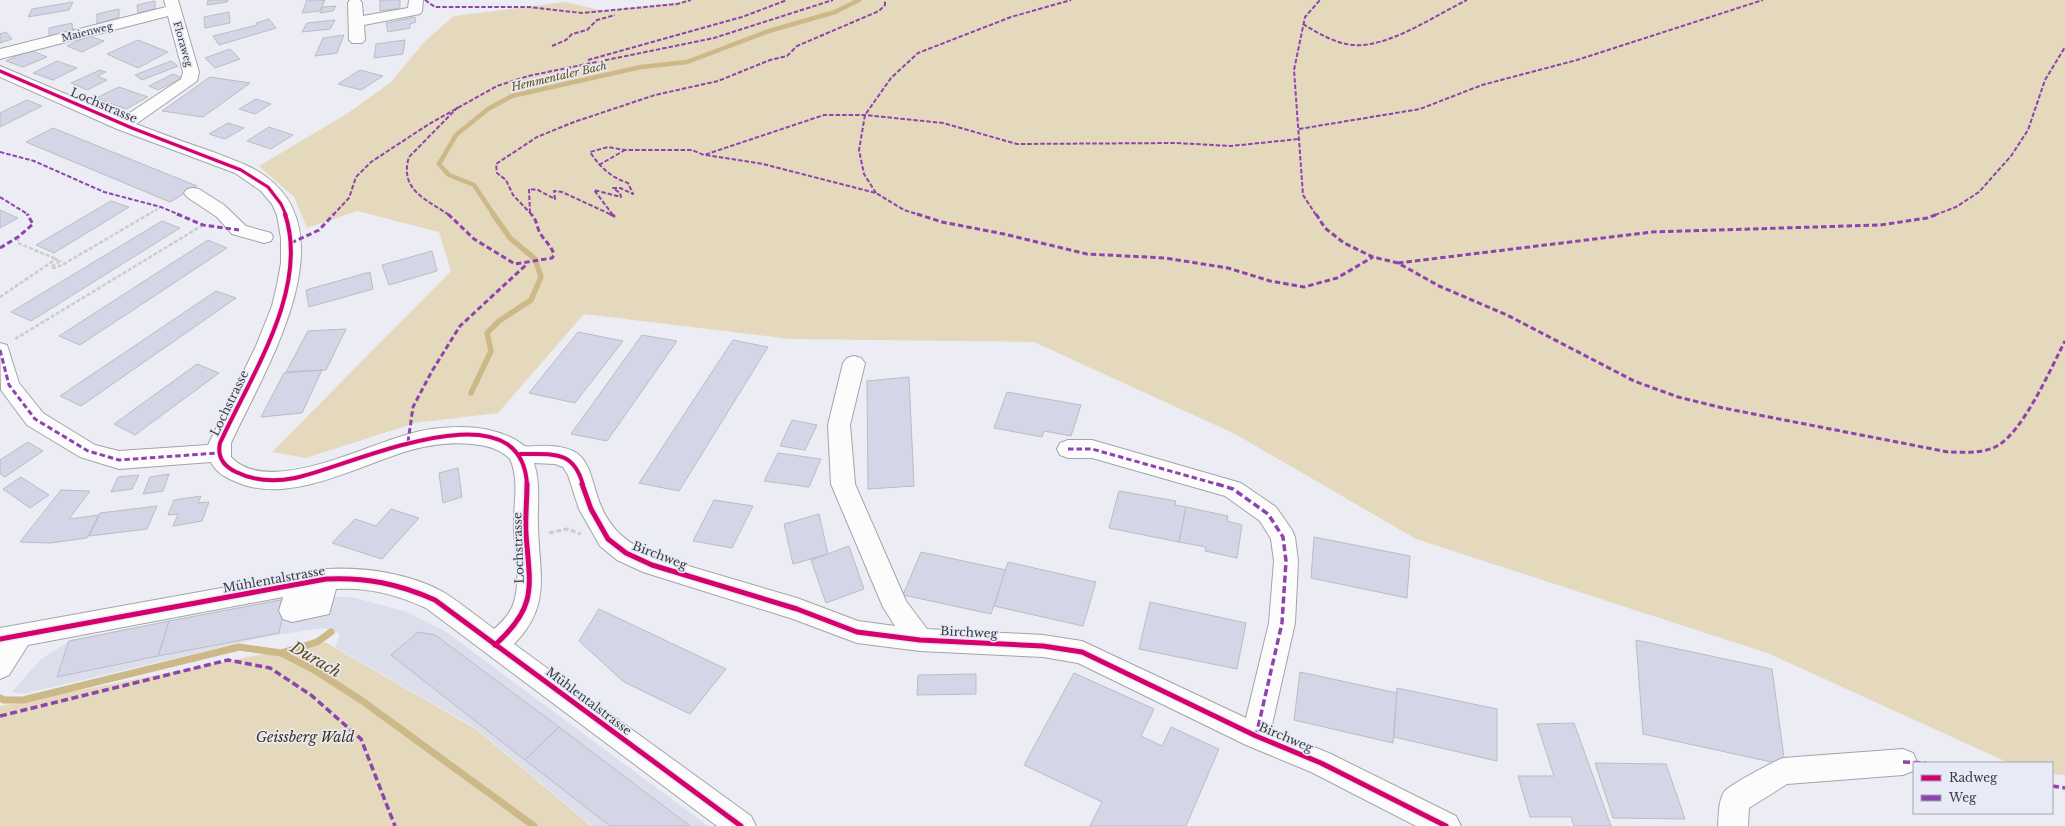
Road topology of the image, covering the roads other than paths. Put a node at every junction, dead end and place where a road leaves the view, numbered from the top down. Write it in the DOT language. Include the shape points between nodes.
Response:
graph roads {
  1 [pos="416,0"];
  2 [pos="355,3"];
  3 [pos="172,5"];
  4 [pos="356,22"];
  5 [pos="357,40"];
  6 [pos="0,54"];
  7 [pos="0,71"];
  8 [pos="123,125"];
  9 [pos="193,193"];
  10 [pos="264,236"];
  11 [pos="7,345"];
  12 [pos="854,363"];
  13 [pos="1068,449"];
  14 [pos="218,453"];
  15 [pos="520,454"];
  16 [pos="10,637"];
  17 [pos="920,640"];
  18 [pos="495,645"];
  19 [pos="0,667"];
  20 [pos="1256,736"];
  21 [pos="1903,762"];
  22 [pos="741,826"];
  23 [pos="1446,826"];
  24 [pos="1733,826"];
  1 -- 4 [label="street" via="414,11"];
  2 -- 4 [label="street"];
  3 -- 6 [label="street, Maienweg"];
  3 -- 8 [label="street, Floraweg" via="191,72 190,81"];
  4 -- 5 [label="street"];
  7 -- 8 [label="street, Lochstrasse"];
  8 -- 14 [label="street, Lochstrasse" via="242,170 260,181 275,195 285,213 291,243 288,285 276,327 224,433"];
  9 -- 10 [label="street" via="216,207 239,230"];
  11 -- 14 [label="street" via="9,384 35,419 88,451 119,460"];
  12 -- 17 [label="street" via="839,425 843,484 896,607"];
  13 -- 20 [label="street, Birchweg" via="1092,449 1233,489 1268,514 1283,537 1286,561 1282,623"];
  14 -- 15 [label="street, Lochstrasse" via="223,464 247,478 281,480 313,474 408,442 438,436 463,434 490,439 507,445"];
  15 -- 17 [label="street, Birchweg" via="552,455 566,458 574,464 597,522 611,542 629,556 797,609 856,632"];
  15 -- 18 [label="street, Lochstrasse" via="526,475 530,588 523,614"];
  16 -- 18 [label="street, Mühlentalstrasse" via="326,579 350,577 407,587 435,600"];
  16 -- 19 [label="street"];
  17 -- 20 [label="street, Birchweg" via="1043,646 1082,652"];
  18 -- 22 [label="street, Mühlentalstrasse"];
  20 -- 23 [label="street, Birchweg" via="1321,763"];
  21 -- 24 [label="street" via="1783,771 1735,801"];
}
